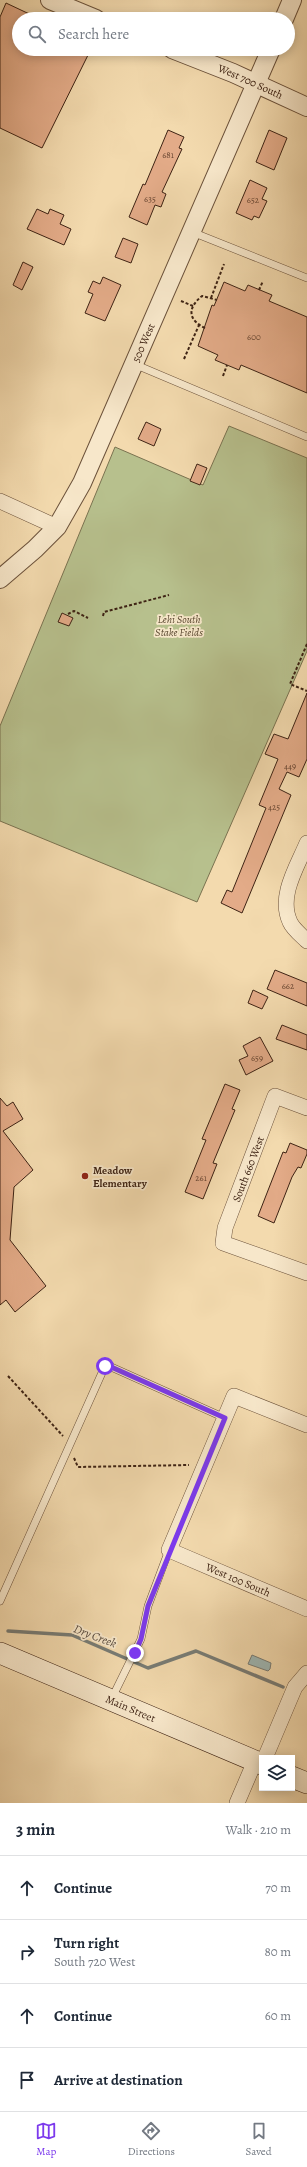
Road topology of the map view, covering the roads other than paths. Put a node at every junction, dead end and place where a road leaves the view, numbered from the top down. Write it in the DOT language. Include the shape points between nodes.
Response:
graph roads {
  1 [pos="50,0"];
  2 [pos="292,0"];
  3 [pos="71,4"];
  4 [pos="84,12"];
  5 [pos="287,12"];
  6 [pos="189,56"];
  7 [pos="268,56"];
  8 [pos="256,84"];
  9 [pos="307,107"];
  10 [pos="192,231"];
  11 [pos="307,278"];
  12 [pos="134,364"];
  13 [pos="307,437"];
  14 [pos="0,501"];
  15 [pos="57,527"];
  16 [pos="0,579"];
  17 [pos="307,843"];
  18 [pos="307,941"];
  19 [pos="307,1108"];
  20 [pos="307,1273"];
  21 [pos="225,1418"];
  22 [pos="307,1425"];
  23 [pos="170,1550"];
  24 [pos="0,1601"];
  25 [pos="307,1608"];
  26 [pos="0,1654"];
  27 [pos="307,1673"];
  28 [pos="110,1700"];
  29 [pos="264,1755"];
  30 [pos="259,1760"];
  31 [pos="259,1764"];
  32 [pos="295,1778"];
  33 [pos="307,1783"];
  34 [pos="237,1803"];
  1 -- 3 [label="street"];
  2 -- 5 [label="street"];
  3 -- 4 [label="street"];
  6 -- 8 [label="street, West 700 South"];
  7 -- 8 [label="street, 500 West"];
  8 -- 9 [label="street, West 700 South"];
  8 -- 10 [label="street, 500 West"];
  10 -- 11 [label="lane"];
  10 -- 12 [label="street, 500 West"];
  12 -- 13 [label="lane"];
  12 -- 15 [label="street, 500 West" via="82,483"];
  14 -- 15 [label="street"];
  15 -- 16 [label="street, 500 West"];
  17 -- 18 [label="street" via="288,887 286,904 290,923"];
  19 -- 20 [label="street, South 660 West" via="275,1096 225,1228 223,1243"];
  21 -- 22 [label="street" via="234,1396"];
  21 -- 23 [label="street"];
  21 -- 24 [label="lane" via="105,1366"];
  23 -- 25 [label="street, West 100 South"];
  23 -- 28 [label="lane" via="148,1606 141,1639"];
  26 -- 28 [label="main road, Main Street"];
  27 -- 29 [label="street" via="295,1687"];
  28 -- 30 [label="main road, Main Street"];
  31 -- 34 [label="street"];
  32 -- 33 [label="main road"];
}
